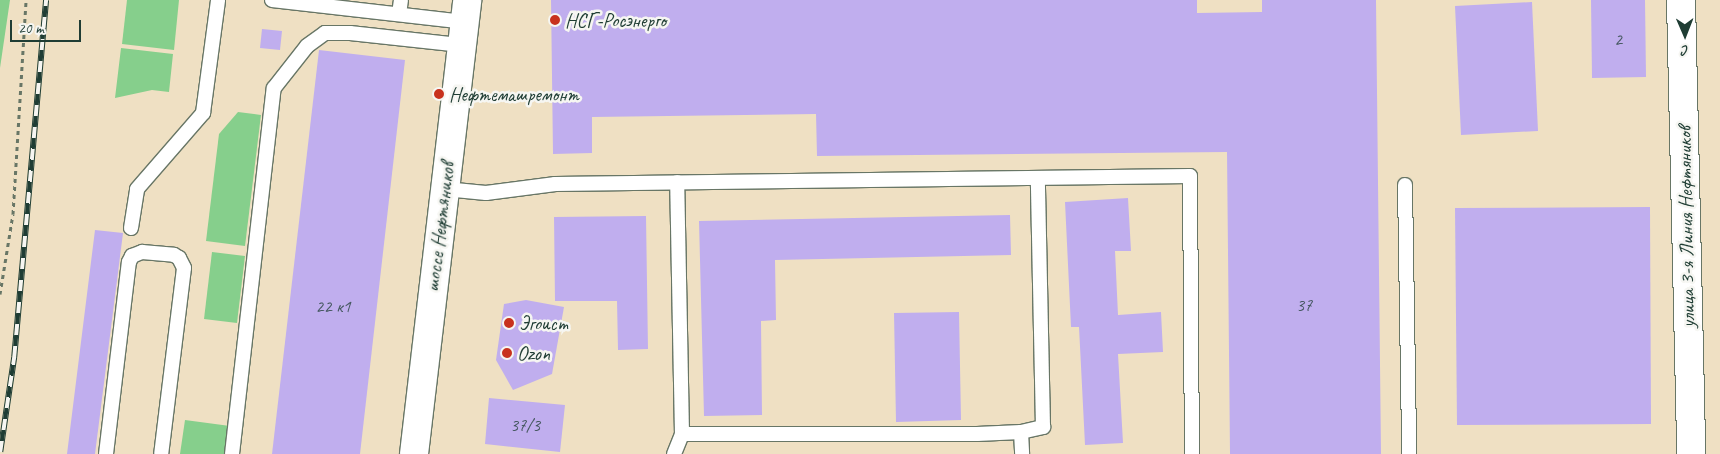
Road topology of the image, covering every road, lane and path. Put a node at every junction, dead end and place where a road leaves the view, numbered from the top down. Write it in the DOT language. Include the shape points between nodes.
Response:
graph roads {
  1 [pos="26,0"];
  2 [pos="218,0"];
  3 [pos="272,0"];
  4 [pos="401,0"];
  5 [pos="1681,0"];
  6 [pos="399,14"];
  7 [pos="464,22"];
  8 [pos="1038,178"];
  9 [pos="677,182"];
  10 [pos="1405,185"];
  11 [pos="445,189"];
  12 [pos="131,228"];
  13 [pos="0,294"];
  14 [pos="1021,432"];
  15 [pos="682,434"];
  16 [pos="106,454"];
  17 [pos="161,454"];
  18 [pos="232,454"];
  19 [pos="414,454"];
  20 [pos="674,454"];
  21 [pos="1024,454"];
  22 [pos="1192,454"];
  23 [pos="1409,454"];
  24 [pos="1691,454"];
  1 -- 13 [label="path" via="13,214"];
  2 -- 12 [label="lane" via="203,113 137,189"];
  3 -- 6 [label="lane"];
  4 -- 6 [label="lane"];
  5 -- 24 [label="street, улица 3-я Линия Нефтяников"];
  6 -- 7 [label="lane"];
  7 -- 11 [label="street, шоссе Нефтяников"];
  7 -- 18 [label="lane" via="325,33 307,46 274,88"];
  8 -- 9 [label="lane"];
  8 -- 14 [label="lane" via="1042,427"];
  8 -- 22 [label="lane" via="1190,176"];
  9 -- 11 [label="lane" via="555,184 486,193"];
  9 -- 15 [label="lane"];
  10 -- 23 [label="lane"];
  11 -- 19 [label="street, шоссе Нефтяников"];
  14 -- 15 [label="lane"];
  14 -- 21 [label="lane"];
  15 -- 20 [label="lane"];
  16 -- 17 [label="lane" via="130,262 132,256 142,252 174,255 180,258 184,268"];
}
